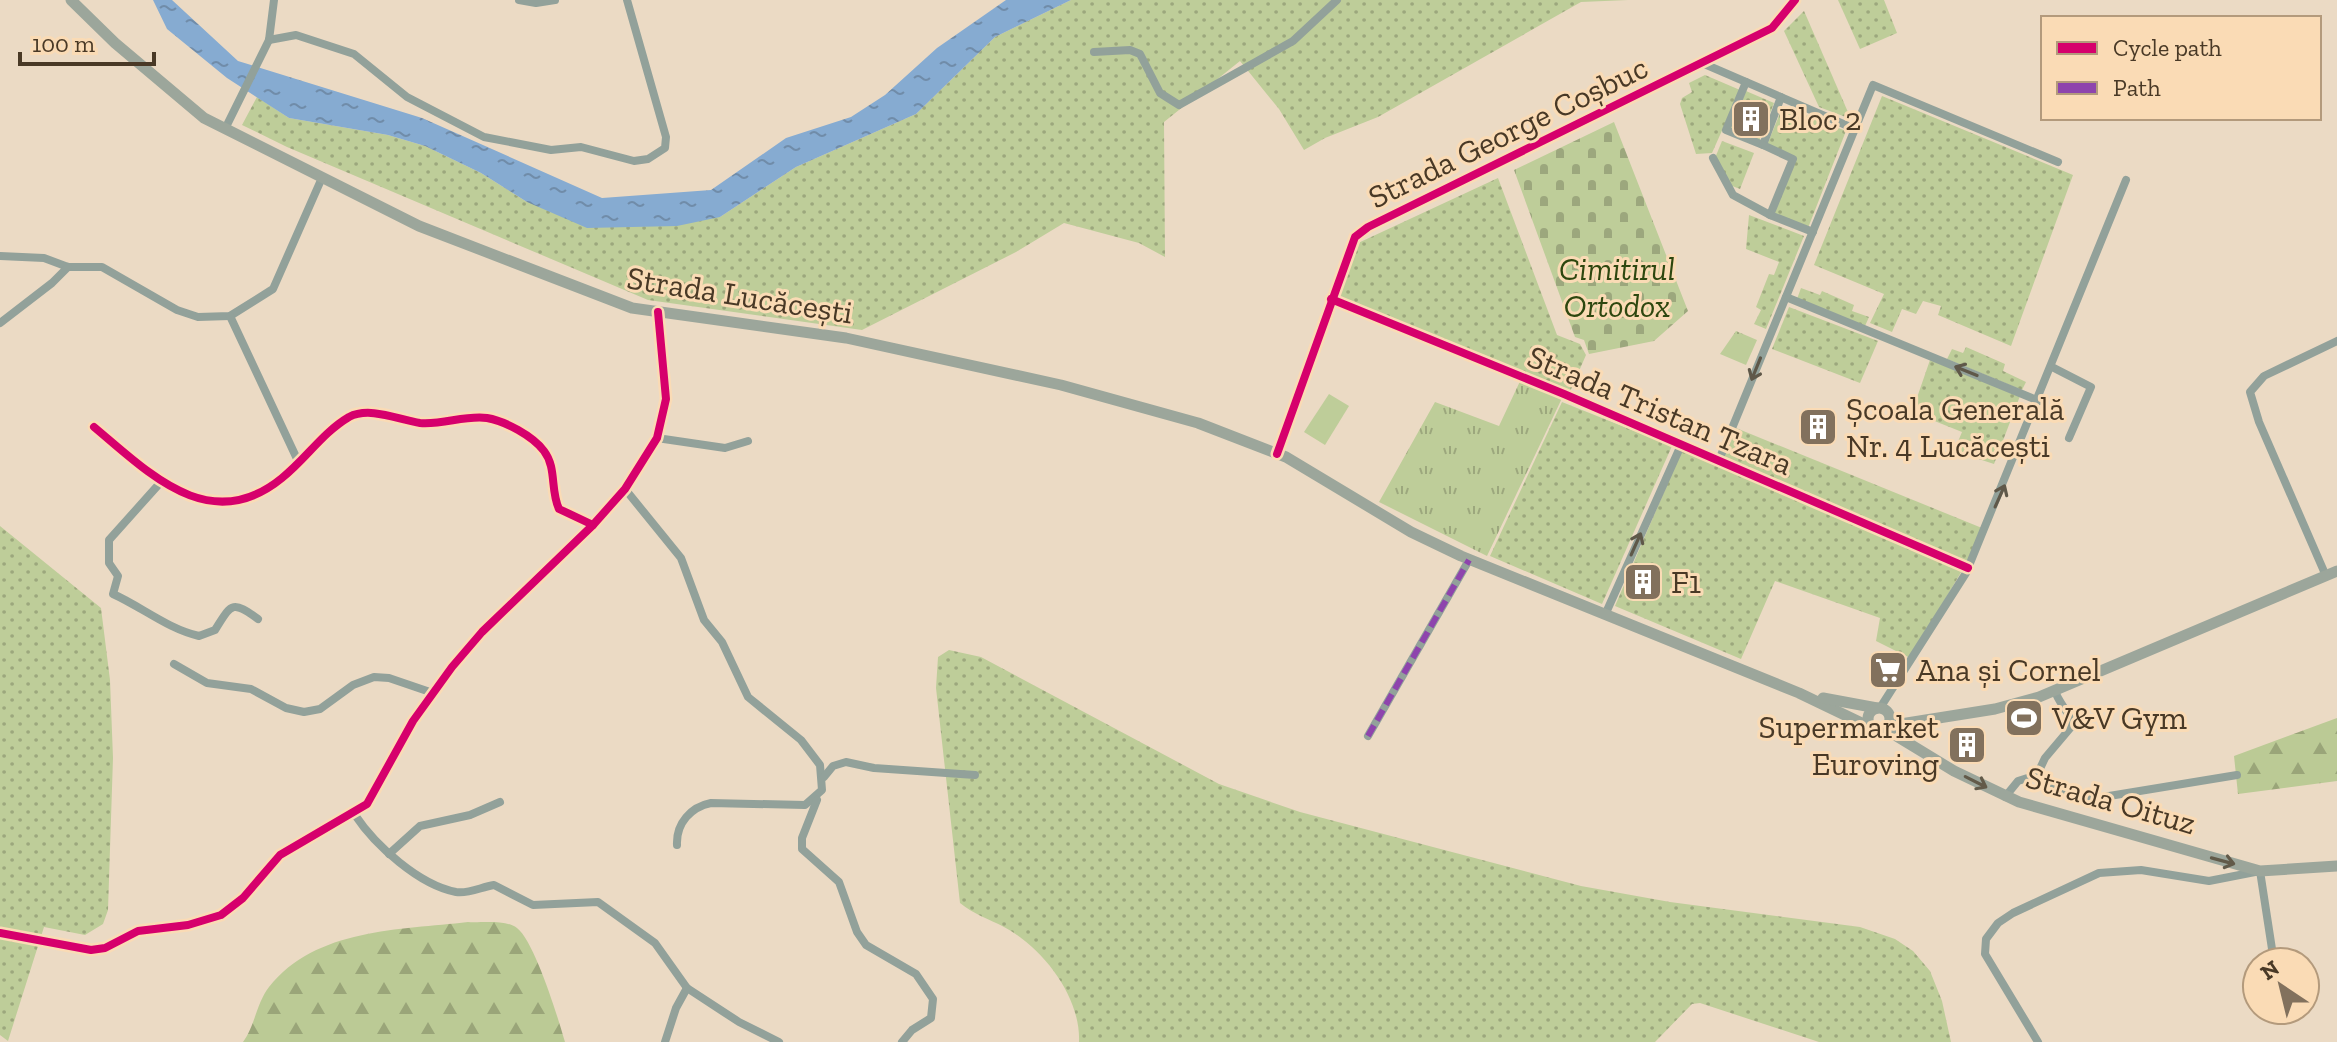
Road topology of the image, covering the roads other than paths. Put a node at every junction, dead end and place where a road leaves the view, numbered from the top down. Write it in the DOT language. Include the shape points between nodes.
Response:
graph roads {
  1 [pos="71,0"];
  2 [pos="274,0"];
  3 [pos="519,0"];
  4 [pos="555,0"];
  5 [pos="627,0"];
  6 [pos="1337,0"];
  7 [pos="1795,0"];
  8 [pos="269,40"];
  9 [pos="1094,52"];
  10 [pos="1702,63"];
  11 [pos="1746,82"];
  12 [pos="1781,97"];
  13 [pos="225,129"];
  14 [pos="1855,129"];
  15 [pos="1763,145"];
  16 [pos="1713,158"];
  17 [pos="2058,162"];
  18 [pos="321,180"];
  19 [pos="2126,180"];
  20 [pos="1770,215"];
  21 [pos="1813,232"];
  22 [pos="0,256"];
  23 [pos="68,267"];
  24 [pos="1786,297"];
  25 [pos="1331,299"];
  26 [pos="658,312"];
  27 [pos="230,316"];
  28 [pos="0,323"];
  29 [pos="2337,341"];
  30 [pos="2052,367"];
  31 [pos="2039,401"];
  32 [pos="94,427"];
  33 [pos="657,438"];
  34 [pos="2069,438"];
  35 [pos="748,441"];
  36 [pos="1682,443"];
  37 [pos="1277,454"];
  38 [pos="1719,460"];
  39 [pos="298,461"];
  40 [pos="160,483"];
  41 [pos="625,489"];
  42 [pos="593,525"];
  43 [pos="1469,560"];
  44 [pos="1968,568"];
  45 [pos="2331,573"];
  46 [pos="1605,615"];
  47 [pos="258,619"];
  48 [pos="174,664"];
  49 [pos="2055,691"];
  50 [pos="433,693"];
  51 [pos="1799,693"];
  52 [pos="1881,708"];
  53 [pos="1939,716"];
  54 [pos="1882,728"];
  55 [pos="1368,736"];
  56 [pos="975,775"];
  57 [pos="2037,775"];
  58 [pos="2237,775"];
  59 [pos="824,778"];
  60 [pos="819,795"];
  61 [pos="2005,797"];
  62 [pos="500,802"];
  63 [pos="355,815"];
  64 [pos="677,845"];
  65 [pos="389,854"];
  66 [pos="2337,866"];
  67 [pos="2260,871"];
  68 [pos="0,933"];
  69 [pos="2272,946"];
  70 [pos="687,988"];
  71 [pos="665,1042"];
  72 [pos="779,1042"];
  73 [pos="902,1042"];
  74 [pos="2038,1042"];
  1 -- 13 [label="main road, Strada Lucăcești" via="204,118"];
  2 -- 8 [label="street"];
  3 -- 4 [label="street"];
  5 -- 8 [label="street" via="666,137 665,148 657,155 634,161 581,147 551,150 484,137 407,97 354,54 296,35"];
  6 -- 9 [label="street" via="1293,41 1179,105 1160,93 1140,54"];
  7 -- 10 [label="main road, Strada George Coșbuc" via="1772,28"];
  8 -- 13 [label="street"];
  10 -- 11 [label="street"];
  10 -- 25 [label="main road, Strada George Coșbuc" via="1368,227 1348,250"];
  11 -- 12 [label="street"];
  11 -- 15 [label="street" via="1726,130"];
  12 -- 14 [label="street"];
  12 -- 15 [label="street"];
  13 -- 18 [label="main road, Strada Lucăcești"];
  14 -- 17 [label="street" via="1873,85"];
  14 -- 21 [label="street"];
  15 -- 20 [label="street" via="1793,159"];
  16 -- 20 [label="street" via="1733,195"];
  18 -- 26 [label="main road, Strada Lucăcești" via="419,226 632,308"];
  18 -- 27 [label="street" via="273,289"];
  19 -- 30 [label="street"];
  20 -- 21 [label="street"];
  21 -- 24 [label="street"];
  22 -- 23 [label="street" via="44,258"];
  23 -- 27 [label="street" via="109,269 189,314"];
  23 -- 28 [label="street"];
  31 -- 24 [label="street, one-way"];
  24 -- 38 [label="street, one-way"];
  25 -- 36 [label="street, Strada Tristan Tzara"];
  25 -- 37 [label="main road, Strada George Coșbuc"];
  26 -- 33 [label="street" via="666,399"];
  26 -- 37 [label="main road, Strada Lucăcești" via="846,338 1061,385 1198,423"];
  27 -- 39 [label="street"];
  29 -- 45 [label="street" via="2264,376 2250,392 2259,422"];
  30 -- 31 [label="street"];
  30 -- 34 [label="street" via="2091,387"];
  44 -- 31 [label="street, one-way"];
  32 -- 40 [label="street"];
  33 -- 35 [label="street" via="725,448"];
  33 -- 41 [label="street"];
  36 -- 38 [label="street, Strada Tristan Tzara"];
  46 -- 36 [label="street, one-way"];
  37 -- 43 [label="main road, Strada Lucăcești"];
  38 -- 44 [label="street, Strada Tristan Tzara"];
  39 -- 40 [label="street" via="262,493 240,501 190,497"];
  39 -- 42 [label="street" via="353,415 375,413 433,424 491,419 539,445 551,465 559,509"];
  40 -- 47 [label="street" via="109,540 109,563 118,576 113,594 199,636 215,630 232,607"];
  41 -- 42 [label="street"];
  41 -- 59 [label="street" via="681,558 704,620 722,642 748,697 801,740"];
  42 -- 50 [label="street" via="469,646"];
  43 -- 46 [label="main road, Strada Lucăcești"];
  43 -- 55 [label="street"];
  44 -- 52 [label="street"];
  45 -- 49 [label="main road"];
  46 -- 51 [label="main road, Strada Lucăcești"];
  48 -- 50 [label="street" via="207,683 251,689 304,712 320,709 374,677"];
  49 -- 53 [label="main road" via="2007,706"];
  49 -- 57 [label="street" via="2072,726"];
  50 -- 63 [label="street" via="378,789"];
  51 -- 52 [label="main road"];
  51 -- 54 [label="main road, Strada Oituz"];
  52 -- 53 [label="main road"];
  52 -- 54 [label="main road" via="1890,716"];
  52 -- 54 [label="main road" via="1868,717"];
  53 -- 54 [label="main road"];
  54 -- 61 [label="main road, Strada Oituz, one-way"];
  56 -- 59 [label="street" via="846,762 833,766"];
  57 -- 58 [label="street" via="2067,792 2097,798"];
  57 -- 61 [label="street" via="2018,781"];
  59 -- 60 [label="street"];
  60 -- 64 [label="street" via="798,806 698,807 680,826"];
  60 -- 73 [label="street" via="802,849 839,882 866,945 916,974 933,999 931,1018"];
  61 -- 67 [label="main road, Strada Oituz, one-way"];
  62 -- 65 [label="street" via="420,826"];
  63 -- 65 [label="street"];
  63 -- 68 [label="street" via="280,855 243,898 214,919 138,931 91,950"];
  65 -- 70 [label="street" via="456,892 494,885 533,905 598,902 655,943"];
  66 -- 67 [label="main road, Strada Oituz"];
  67 -- 69 [label="street"];
  67 -- 74 [label="street" via="2209,881 2141,870 2085,877 1998,923 1986,939 1989,960"];
  70 -- 71 [label="street"];
  70 -- 72 [label="street"];
}
